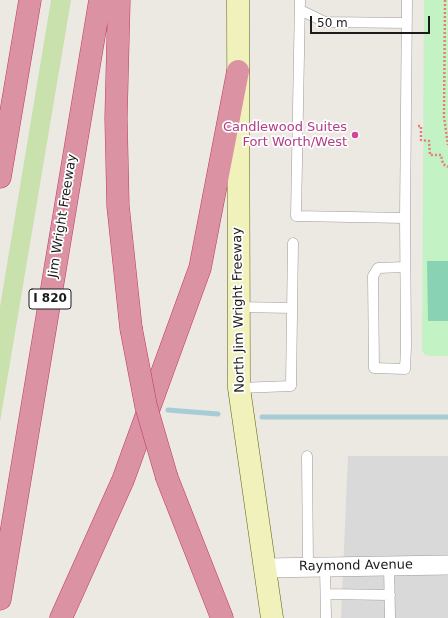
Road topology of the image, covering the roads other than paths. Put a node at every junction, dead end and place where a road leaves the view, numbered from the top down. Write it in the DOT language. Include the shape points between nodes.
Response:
graph roads {
  1 [pos="30,0"];
  2 [pos="100,0"];
  3 [pos="120,0"];
  4 [pos="238,0"];
  5 [pos="407,0"];
  6 [pos="300,5"];
  7 [pos="406,23"];
  8 [pos="238,71"];
  9 [pos="0,177"];
  10 [pos="405,218"];
  11 [pos="293,243"];
  12 [pos="405,267"];
  13 [pos="238,306"];
  14 [pos="292,308"];
  15 [pos="239,388"];
  16 [pos="307,456"];
  17 [pos="389,565"];
  18 [pos="448,565"];
  19 [pos="316,566"];
  20 [pos="265,568"];
  21 [pos="326,594"];
  22 [pos="390,595"];
  23 [pos="0,599"];
  24 [pos="60,618"];
  25 [pos="222,618"];
  26 [pos="272,618"];
  27 [pos="326,618"];
  28 [pos="390,618"];
  1 -- 9 [label="highway"];
  2 -- 23 [label="highway, Jim Wright Freeway / I 820"];
  3 -- 25 [label="highway, bridge" via="116,118 118,206 131,328 146,406 167,478"];
  4 -- 8 [label="main road, North Jim Wright Freeway"];
  5 -- 7 [label="lane"];
  6 -- 7 [label="lane" via="325,22"];
  6 -- 10 [label="lane" via="296,216"];
  7 -- 10 [label="lane"];
  8 -- 13 [label="main road, North Jim Wright Freeway"];
  8 -- 24 [label="highway" via="200,268 123,480"];
  10 -- 12 [label="lane"];
  11 -- 14 [label="lane"];
  12 -- 12 [label="lane" via="405,369 374,368 373,276 378,268"];
  13 -- 14 [label="lane"];
  13 -- 15 [label="main road, North Jim Wright Freeway"];
  14 -- 15 [label="lane" via="291,386"];
  15 -- 20 [label="main road, North Jim Wright Freeway"];
  16 -- 19 [label="lane"];
  17 -- 18 [label="street, Raymond Avenue"];
  17 -- 19 [label="street, Raymond Avenue"];
  17 -- 22 [label="lane"];
  19 -- 20 [label="street, Raymond Avenue"];
  19 -- 21 [label="lane"];
  20 -- 26 [label="main road, North Jim Wright Freeway"];
  21 -- 22 [label="lane"];
  21 -- 27 [label="lane"];
  22 -- 28 [label="lane"];
}
